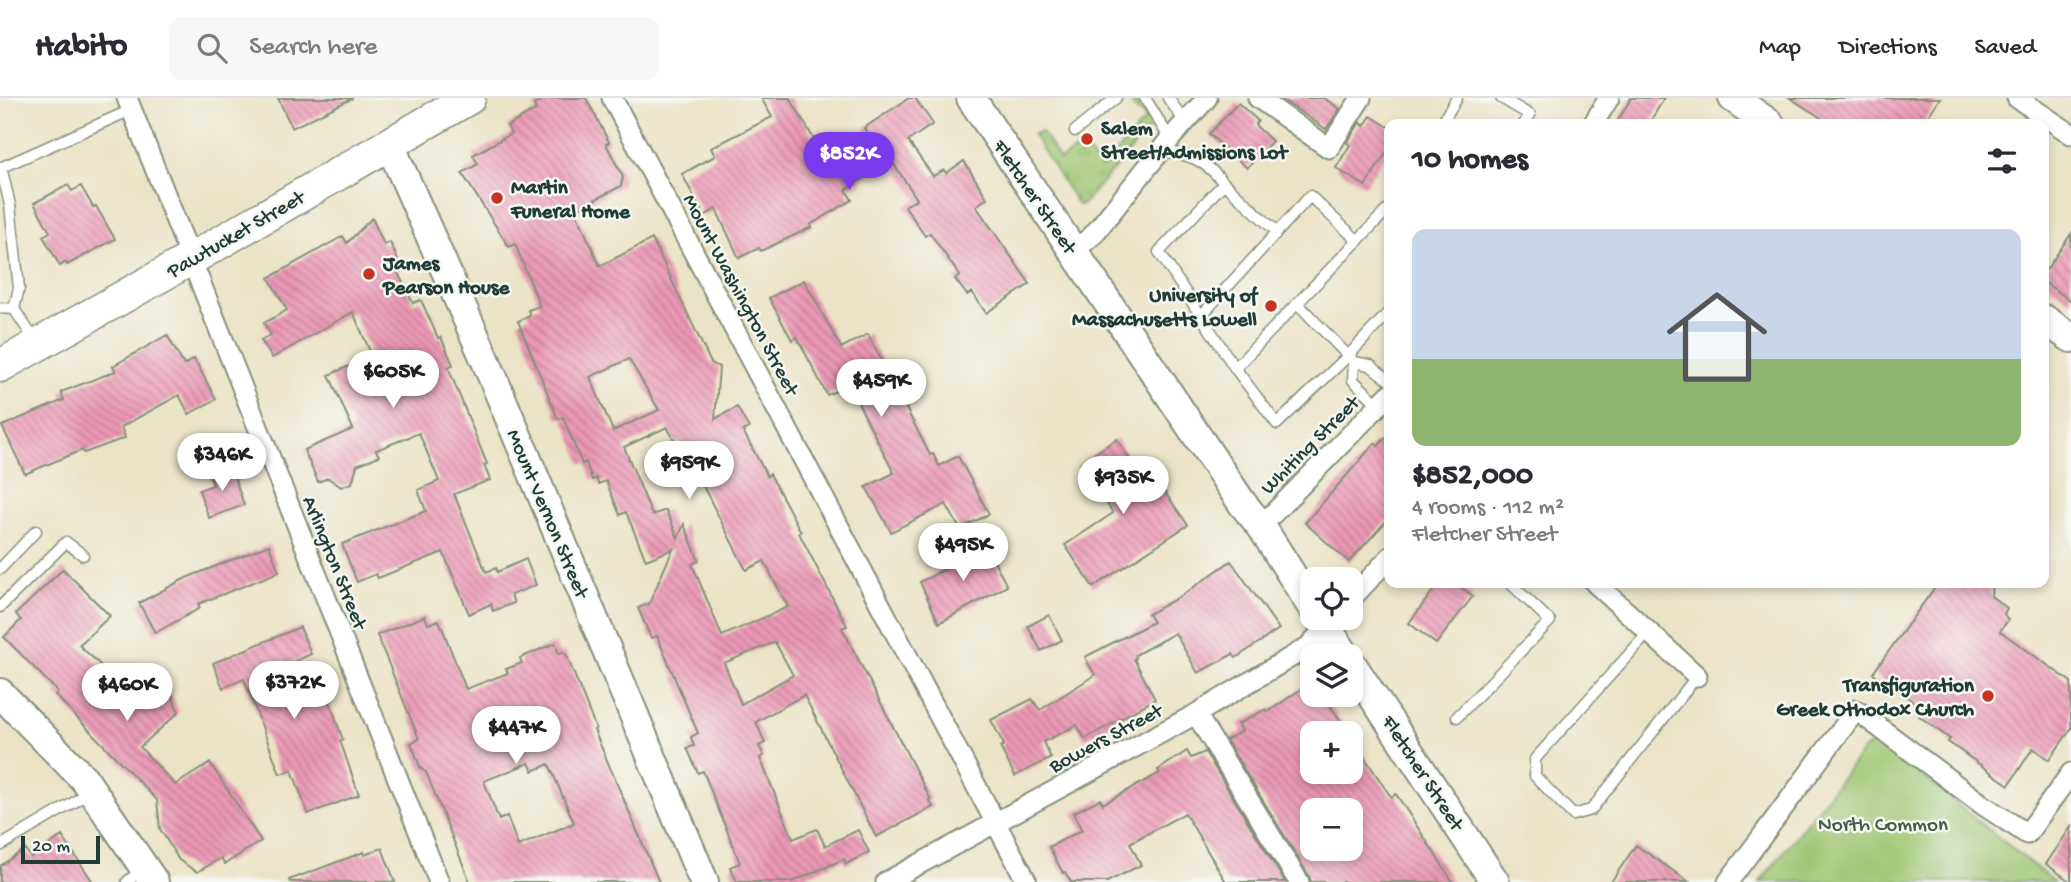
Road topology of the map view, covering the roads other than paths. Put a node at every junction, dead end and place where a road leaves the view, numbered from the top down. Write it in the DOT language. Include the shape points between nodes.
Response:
graph roads {
  1 [pos="469,98"];
  2 [pos="612,98"];
  3 [pos="971,98"];
  4 [pos="1116,98"];
  5 [pos="1145,98"];
  6 [pos="1168,98"];
  7 [pos="1207,98"];
  8 [pos="1258,98"];
  9 [pos="1360,98"];
  10 [pos="1457,98"];
  11 [pos="1501,98"];
  12 [pos="1609,98"];
  13 [pos="1733,98"];
  14 [pos="2017,98"];
  15 [pos="129,104"];
  16 [pos="1444,119"];
  17 [pos="1527,119"];
  18 [pos="1596,119"];
  19 [pos="1763,119"];
  20 [pos="2048,119"];
  21 [pos="2049,119"];
  22 [pos="1185,122"];
  23 [pos="1075,131"];
  24 [pos="2071,134"];
  25 [pos="390,145"];
  26 [pos="1166,145"];
  27 [pos="0,168"];
  28 [pos="1224,183"];
  29 [pos="1384,213"];
  30 [pos="1277,232"];
  31 [pos="1358,241"];
  32 [pos="1074,251"];
  33 [pos="190,259"];
  34 [pos="1298,304"];
  35 [pos="0,308"];
  36 [pos="14,309"];
  37 [pos="1200,316"];
  38 [pos="1384,318"];
  39 [pos="2049,323"];
  40 [pos="2071,338"];
  41 [pos="39,345"];
  42 [pos="1351,359"];
  43 [pos="0,366"];
  44 [pos="1235,368"];
  45 [pos="1384,376"];
  46 [pos="1384,400"];
  47 [pos="1261,526"];
  48 [pos="36,531"];
  49 [pos="83,555"];
  50 [pos="1384,564"];
  51 [pos="0,569"];
  52 [pos="1300,583"];
  53 [pos="1363,586"];
  54 [pos="1515,588"];
  55 [pos="1601,588"];
  56 [pos="0,607"];
  57 [pos="1316,630"];
  58 [pos="1649,632"];
  59 [pos="1697,676"];
  60 [pos="1363,681"];
  61 [pos="0,692"];
  62 [pos="1196,714"];
  63 [pos="1457,717"];
  64 [pos="2071,773"];
  65 [pos="92,789"];
  66 [pos="995,822"];
  67 [pos="0,846"];
  68 [pos="142,877"];
  69 [pos="439,882"];
  70 [pos="705,882"];
  71 [pos="886,882"];
  72 [pos="1027,882"];
  73 [pos="1300,882"];
  74 [pos="1495,882"];
  75 [pos="1728,882"];
  1 -- 25 [label="main road, Pawtucket Street"];
  2 -- 66 [label="street, Mount Washington Street"];
  3 -- 32 [label="main road, Fletcher Street"];
  4 -- 23 [label="lane"];
  5 -- 26 [label="lane"];
  6 -- 22 [label="lane"];
  7 -- 22 [label="street"];
  8 -- 9 [label="street" via="1329,148"];
  10 -- 16 [label="lane"];
  11 -- 17 [label="lane" via="1530,115"];
  12 -- 18 [label="street"];
  13 -- 19 [label="main road"];
  14 -- 20 [label="street"];
  15 -- 27 [label="lane"];
  15 -- 33 [label="street, Arlington Street"];
  21 -- 24 [label="street"];
  22 -- 26 [label="street"];
  25 -- 33 [label="main road, Pawtucket Street"];
  25 -- 70 [label="main road, Mount Vernon Street"];
  26 -- 28 [label="lane" via="1197,158"];
  26 -- 32 [label="street" via="1093,235"];
  27 -- 36 [label="lane" via="10,205 19,288"];
  28 -- 30 [label="lane"];
  28 -- 37 [label="lane" via="1159,252"];
  29 -- 31 [label="lane"];
  30 -- 31 [label="lane" via="1310,197"];
  30 -- 37 [label="lane"];
  31 -- 34 [label="lane"];
  32 -- 47 [label="main road, Fletcher Street"];
  33 -- 41 [label="main road, Pawtucket Street"];
  33 -- 69 [label="street, Arlington Street"];
  34 -- 42 [label="lane"];
  34 -- 44 [label="lane"];
  35 -- 36 [label="lane"];
  36 -- 41 [label="lane"];
  37 -- 44 [label="lane"];
  38 -- 42 [label="lane"];
  39 -- 40 [label="main road"];
  41 -- 43 [label="main road, Pawtucket Street"];
  42 -- 44 [label="lane" via="1277,424"];
  42 -- 45 [label="lane"];
  42 -- 46 [label="lane" via="1353,380"];
  46 -- 47 [label="street, Whiting Street"];
  47 -- 52 [label="main road, Fletcher Street"];
  48 -- 51 [label="lane"];
  49 -- 56 [label="lane" via="66,542"];
  50 -- 53 [label="street"];
  54 -- 63 [label="lane" via="1550,621"];
  55 -- 58 [label="street"];
  57 -- 62 [label="street, Bowers Street" via="1308,647"];
  58 -- 59 [label="street"];
  58 -- 59 [label="lane" via="1535,759 1535,776 1573,815 1591,810"];
  60 -- 74 [label="main road, Fletcher Street"];
  61 -- 65 [label="main road"];
  62 -- 66 [label="street, Bowers Street"];
  62 -- 73 [label="street"];
  64 -- 75 [label="street" via="2027,834 1856,710"];
  65 -- 67 [label="lane"];
  65 -- 68 [label="main road"];
  66 -- 71 [label="street, Bowers Street"];
  66 -- 72 [label="street, Mount Washington Street"];
}
